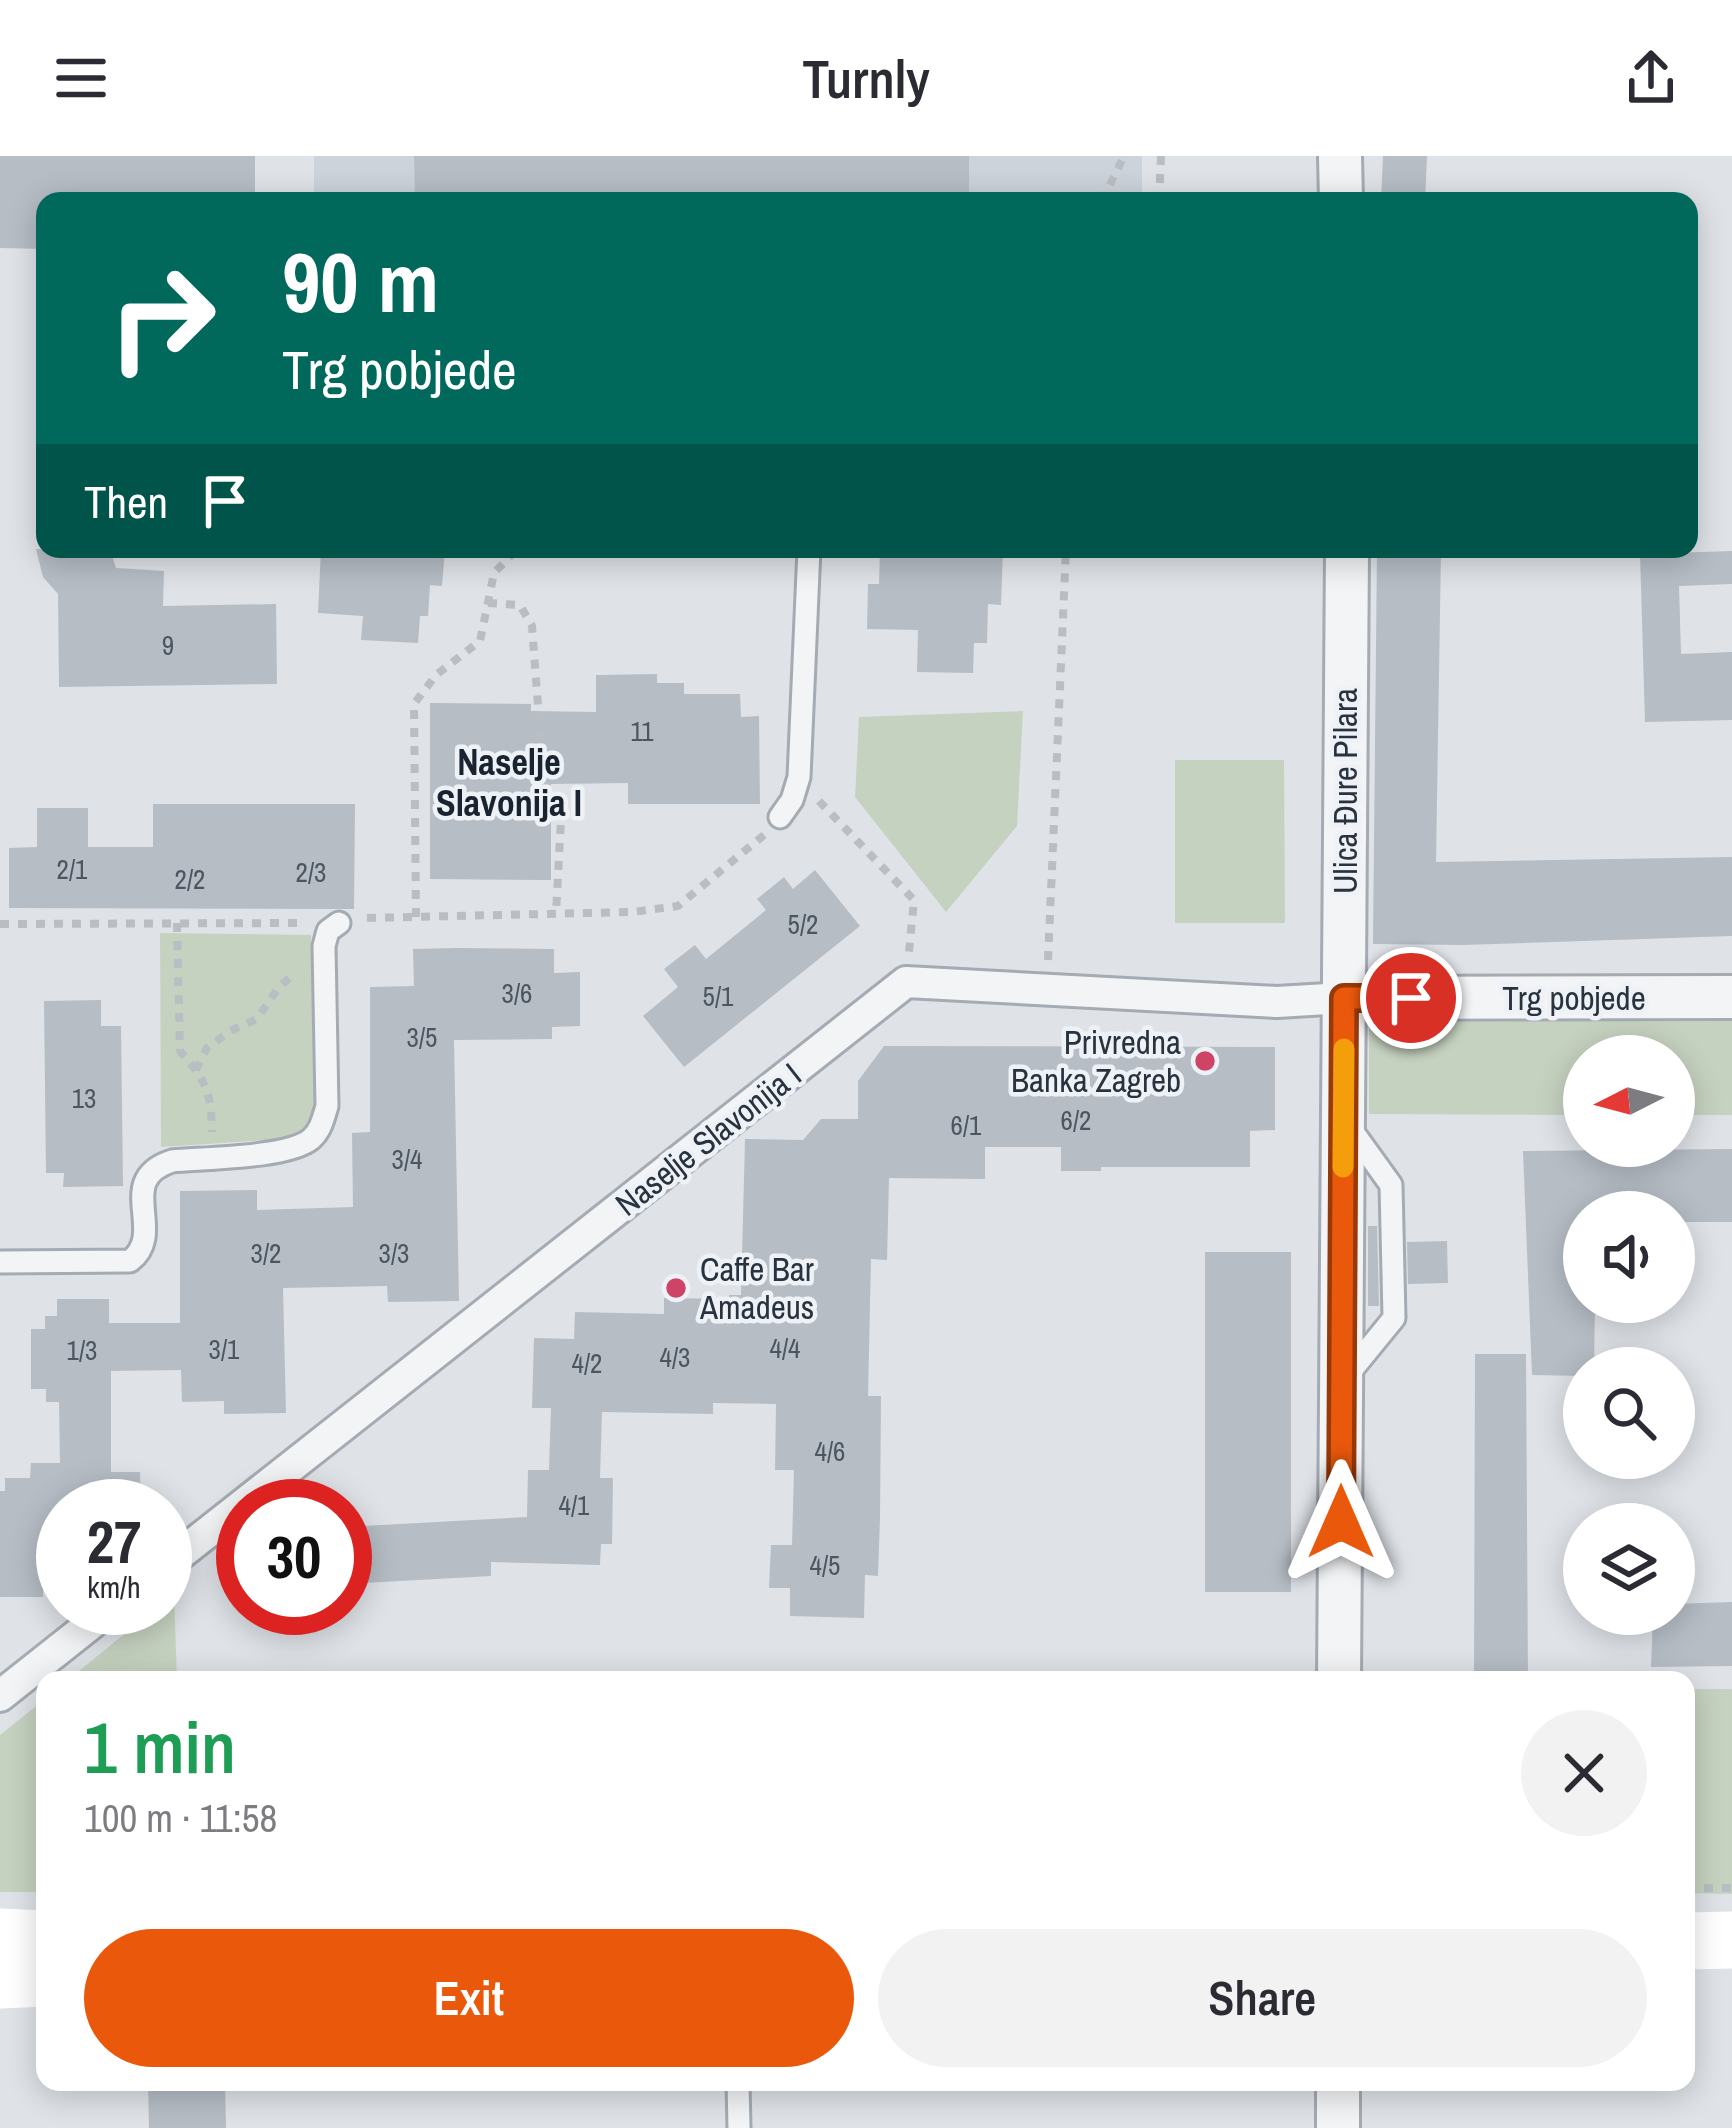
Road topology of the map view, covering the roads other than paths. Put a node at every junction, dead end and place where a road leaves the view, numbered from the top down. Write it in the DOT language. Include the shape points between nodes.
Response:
graph roads {
  1 [pos="1340,156"];
  2 [pos="1340,192"];
  3 [pos="808,558"];
  4 [pos="1347,558"];
  5 [pos="780,818"];
  6 [pos="339,923"];
  7 [pos="1732,997"];
  8 [pos="1344,998"];
  9 [pos="0,1262"];
  10 [pos="192,1545"];
  11 [pos="77,1635"];
  12 [pos="1339,1671"];
  13 [pos="0,1696"];
  14 [pos="0,1937"];
  15 [pos="36,1939"];
  16 [pos="1732,1940"];
  17 [pos="1695,1941"];
  18 [pos="36,1978"];
  19 [pos="0,1980"];
  20 [pos="738,2091"];
  21 [pos="1337,2091"];
  22 [pos="739,2128"];
  23 [pos="1338,2128"];
  1 -- 2 [label="street"];
  3 -- 5 [label="lane" via="799,777"];
  4 -- 8 [label="street, Ulica Đure Pilara"];
  6 -- 9 [label="lane" via="324,946 327,1106 308,1142 291,1151 156,1166 143,1193 144,1240 130,1261"];
  7 -- 8 [label="street, Trg pobjede"];
  8 -- 10 [label="street, Naselje Slavonija I" via="1277,1002 906,982"];
  8 -- 12 [label="street, Ulica Đure Pilara"];
  11 -- 13 [label="street"];
  14 -- 15 [label="main road"];
  16 -- 17 [label="main road"];
  18 -- 19 [label="main road"];
  20 -- 22 [label="lane"];
  21 -- 23 [label="street"];
}
